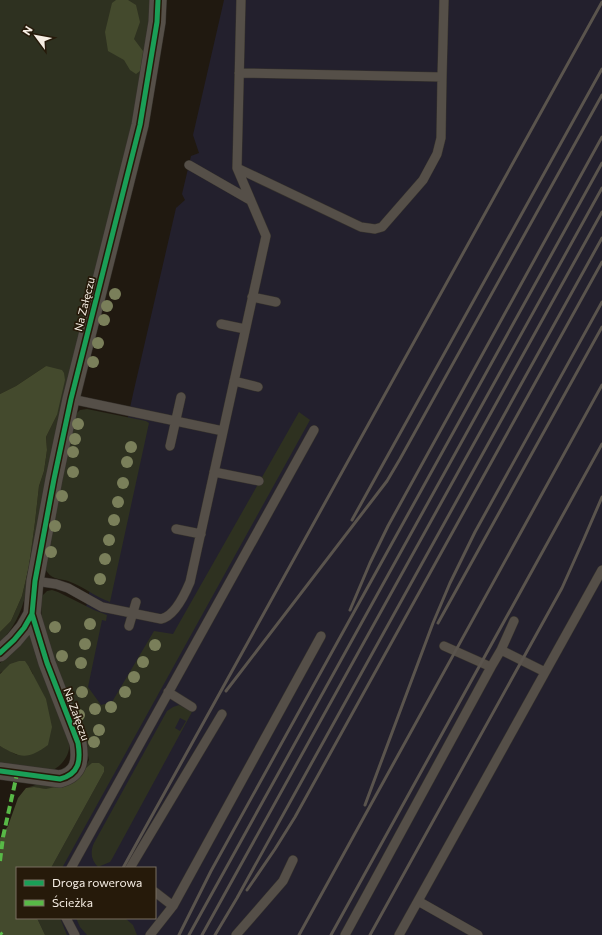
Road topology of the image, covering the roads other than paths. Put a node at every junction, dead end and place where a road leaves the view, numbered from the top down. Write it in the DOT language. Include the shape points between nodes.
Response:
graph roads {
  1 [pos="158,0"];
  2 [pos="241,0"];
  3 [pos="444,0"];
  4 [pos="239,73"];
  5 [pos="442,77"];
  6 [pos="189,165"];
  7 [pos="237,168"];
  8 [pos="250,200"];
  9 [pos="252,297"];
  10 [pos="276,302"];
  11 [pos="220,324"];
  12 [pos="245,329"];
  13 [pos="234,382"];
  14 [pos="258,387"];
  15 [pos="180,397"];
  16 [pos="71,399"];
  17 [pos="175,421"];
  18 [pos="314,430"];
  19 [pos="223,431"];
  20 [pos="170,446"];
  21 [pos="214,472"];
  22 [pos="259,481"];
  23 [pos="176,529"];
  24 [pos="201,534"];
  25 [pos="602,570"];
  26 [pos="35,581"];
  27 [pos="136,602"];
  28 [pos="32,614"];
  29 [pos="132,614"];
  30 [pos="514,621"];
  31 [pos="129,626"];
  32 [pos="321,636"];
  33 [pos="444,646"];
  34 [pos="501,650"];
  35 [pos="0,653"];
  36 [pos="491,667"];
  37 [pos="545,672"];
  38 [pos="168,692"];
  39 [pos="192,707"];
  40 [pos="222,714"];
  41 [pos="0,771"];
  42 [pos="294,860"];
  43 [pos="72,867"];
  44 [pos="131,867"];
  45 [pos="156,893"];
  46 [pos="418,901"];
  47 [pos="173,906"];
  48 [pos="66,919"];
  49 [pos="74,935"];
  50 [pos="150,935"];
  51 [pos="236,935"];
  52 [pos="344,935"];
  53 [pos="399,935"];
  54 [pos="478,935"];
  1 -- 16 [label="street, Na Załęczu" via="157,22 140,125"];
  2 -- 4 [label="lane"];
  3 -- 5 [label="lane"];
  4 -- 5 [label="lane"];
  4 -- 7 [label="lane"];
  5 -- 7 [label="lane" via="441,138 437,154 423,180 382,227 361,227"];
  6 -- 8 [label="lane"];
  7 -- 8 [label="lane"];
  8 -- 9 [label="lane" via="266,236"];
  9 -- 10 [label="lane"];
  9 -- 12 [label="lane"];
  11 -- 12 [label="lane"];
  12 -- 13 [label="lane"];
  13 -- 14 [label="lane"];
  13 -- 19 [label="lane"];
  15 -- 17 [label="lane"];
  16 -- 17 [label="lane"];
  16 -- 26 [label="street, Na Załęczu"];
  17 -- 19 [label="lane"];
  17 -- 20 [label="lane"];
  18 -- 38 [label="lane"];
  19 -- 21 [label="lane"];
  21 -- 22 [label="lane"];
  21 -- 24 [label="lane"];
  23 -- 24 [label="lane"];
  24 -- 29 [label="lane" via="190,582 172,612 161,619"];
  25 -- 37 [label="lane"];
  26 -- 28 [label="street, Na Załęczu"];
  26 -- 29 [label="lane" via="62,586 102,607"];
  27 -- 29 [label="lane"];
  28 -- 35 [label="street, Na Załęczu" via="24,628"];
  28 -- 41 [label="street, Na Załęczu" via="47,663 78,743 78,764 67,777 60,779"];
  29 -- 31 [label="lane"];
  30 -- 34 [label="lane"];
  32 -- 47 [label="lane"];
  33 -- 36 [label="lane"];
  34 -- 36 [label="lane"];
  34 -- 37 [label="lane"];
  36 -- 52 [label="lane"];
  37 -- 46 [label="lane"];
  38 -- 39 [label="lane"];
  38 -- 43 [label="lane"];
  40 -- 44 [label="lane"];
  42 -- 51 [label="lane" via="283,881"];
  45 -- 47 [label="lane"];
  46 -- 53 [label="lane"];
  46 -- 54 [label="lane"];
  47 -- 50 [label="lane"];
  48 -- 49 [label="lane"];
}
